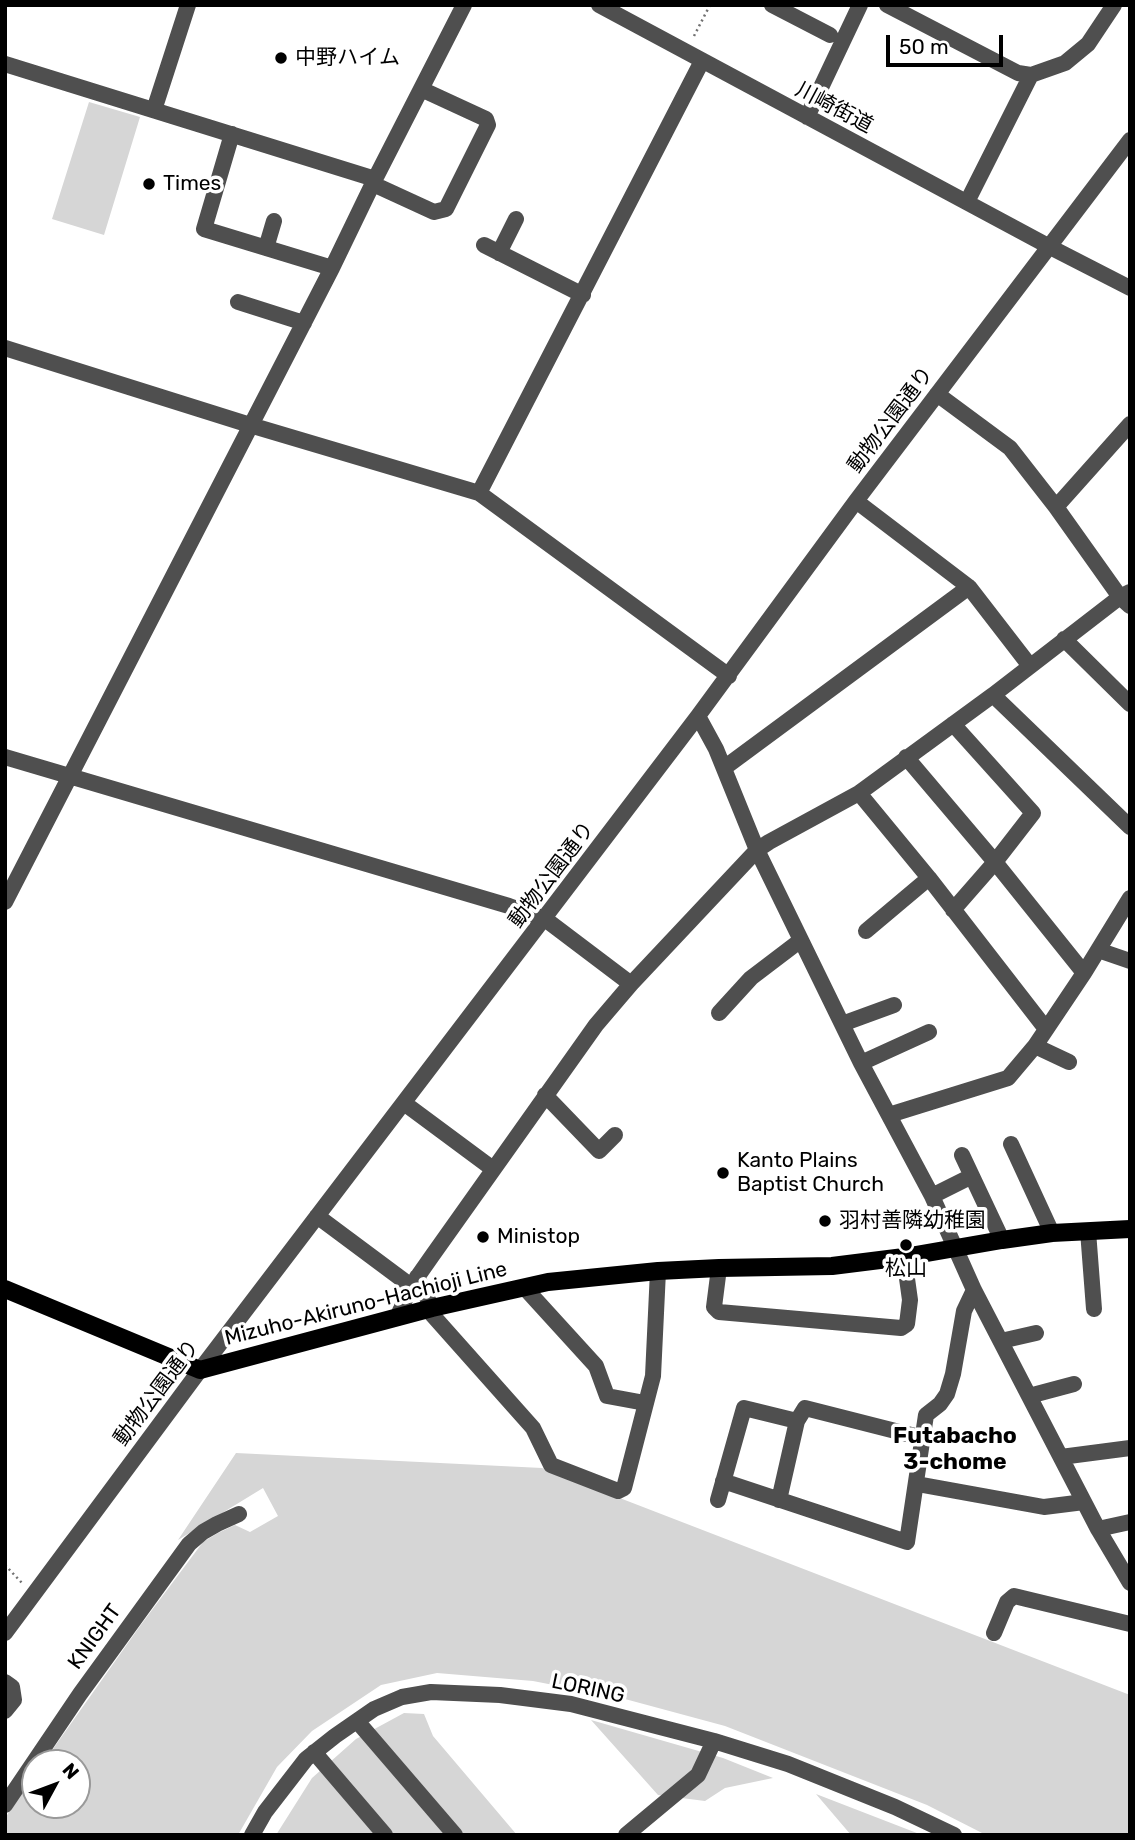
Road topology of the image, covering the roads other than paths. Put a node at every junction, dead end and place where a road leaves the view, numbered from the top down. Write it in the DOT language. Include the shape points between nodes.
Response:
graph roads {
  1 [pos="188,5"];
  2 [pos="464,5"];
  3 [pos="599,5"];
  4 [pos="772,5"];
  5 [pos="860,5"];
  6 [pos="887,5"];
  7 [pos="1114,5"];
  8 [pos="830,35"];
  9 [pos="702,61"];
  10 [pos="5,64"];
  11 [pos="1031,75"];
  12 [pos="421,89"];
  13 [pos="154,110"];
  14 [pos="807,117"];
  15 [pos="232,134"];
  16 [pos="1130,140"];
  17 [pos="374,181"];
  18 [pos="967,202"];
  19 [pos="516,219"];
  20 [pos="274,221"];
  21 [pos="484,245"];
  22 [pos="1050,247"];
  23 [pos="266,248"];
  24 [pos="499,253"];
  25 [pos="332,268"];
  26 [pos="1130,288"];
  27 [pos="583,295"];
  28 [pos="238,302"];
  29 [pos="304,323"];
  30 [pos="5,348"];
  31 [pos="937,394"];
  32 [pos="1130,424"];
  33 [pos="250,425"];
  34 [pos="479,493"];
  35 [pos="856,501"];
  36 [pos="1056,507"];
  37 [pos="969,587"];
  38 [pos="1127,598"];
  39 [pos="1064,639"];
  40 [pos="1030,666"];
  41 [pos="729,676"];
  42 [pos="993,695"];
  43 [pos="1130,704"];
  44 [pos="698,716"];
  45 [pos="953,724"];
  46 [pos="5,757"];
  47 [pos="906,757"];
  48 [pos="724,768"];
  49 [pos="69,776"];
  50 [pos="859,793"];
  51 [pos="1130,827"];
  52 [pos="757,850"];
  53 [pos="995,862"];
  54 [pos="929,878"];
  55 [pos="1130,898"];
  56 [pos="5,902"];
  57 [pos="953,910"];
  58 [pos="545,919"];
  59 [pos="866,930"];
  60 [pos="801,940"];
  61 [pos="1098,950"];
  62 [pos="1130,961"];
  63 [pos="1084,973"];
  64 [pos="631,984"];
  65 [pos="894,1005"];
  66 [pos="719,1013"];
  67 [pos="842,1024"];
  68 [pos="1046,1029"];
  69 [pos="929,1032"];
  70 [pos="1035,1046"];
  71 [pos="1069,1062"];
  72 [pos="861,1063"];
  73 [pos="545,1095"];
  74 [pos="404,1103"];
  75 [pos="889,1115"];
  76 [pos="615,1135"];
  77 [pos="1011,1144"];
  78 [pos="962,1155"];
  79 [pos="494,1169"];
  80 [pos="972,1176"];
  81 [pos="932,1196"];
  82 [pos="317,1216"];
  83 [pos="1130,1229"];
  84 [pos="1088,1231"];
  85 [pos="1052,1233"];
  86 [pos="1002,1240"];
  87 [pos="954,1247"];
  88 [pos="904,1257"];
  89 [pos="719,1268"];
  90 [pos="658,1271"];
  91 [pos="414,1282"];
  92 [pos="524,1287"];
  93 [pos="5,1289"];
  94 [pos="974,1290"];
  95 [pos="430,1309"];
  96 [pos="1094,1309"];
  97 [pos="397,1318"];
  98 [pos="1036,1333"];
  99 [pos="1001,1341"];
  100 [pos="200,1370"];
  101 [pos="1074,1384"];
  102 [pos="1029,1396"];
  103 [pos="645,1403"];
  104 [pos="797,1421"];
  105 [pos="923,1438"];
  106 [pos="1130,1448"];
  107 [pos="1060,1457"];
  108 [pos="723,1481"];
  109 [pos="917,1484"];
  110 [pos="718,1500"];
  111 [pos="779,1500"];
  112 [pos="1084,1502"];
  113 [pos="239,1514"];
  114 [pos="1130,1522"];
  115 [pos="1098,1529"];
  116 [pos="1130,1583"];
  117 [pos="1130,1624"];
  118 [pos="5,1633"];
  119 [pos="994,1633"];
  120 [pos="5,1682"];
  121 [pos="5,1711"];
  122 [pos="357,1721"];
  123 [pos="714,1741"];
  124 [pos="314,1752"];
  125 [pos="5,1805"];
  126 [pos="252,1835"];
  127 [pos="385,1835"];
  128 [pos="455,1835"];
  129 [pos="626,1835"];
  130 [pos="954,1835"];
  1 -- 13 [label="street"];
  2 -- 12 [label="street"];
  3 -- 9 [label="street, 川崎街道"];
  4 -- 8 [label="street"];
  5 -- 14 [label="street"];
  6 -- 11 [label="street" via="1018,73"];
  7 -- 11 [label="street" via="1088,44 1065,63"];
  9 -- 14 [label="street, 川崎街道"];
  9 -- 27 [label="street"];
  10 -- 13 [label="street"];
  11 -- 18 [label="street"];
  12 -- 17 [label="street"];
  12 -- 17 [label="street" via="486,119 488,125 446,209 434,212"];
  13 -- 15 [label="street"];
  14 -- 18 [label="street, 川崎街道"];
  15 -- 17 [label="street"];
  15 -- 23 [label="street" via="204,229"];
  16 -- 22 [label="street, 動物公園通り"];
  17 -- 25 [label="street"];
  18 -- 22 [label="street, 川崎街道"];
  19 -- 24 [label="street"];
  20 -- 23 [label="street"];
  21 -- 24 [label="street"];
  22 -- 26 [label="street, 川崎街道"];
  22 -- 31 [label="street, 動物公園通り"];
  23 -- 25 [label="street"];
  24 -- 27 [label="street"];
  25 -- 29 [label="street"];
  27 -- 34 [label="street"];
  28 -- 29 [label="street"];
  29 -- 33 [label="street"];
  30 -- 33 [label="street"];
  31 -- 35 [label="street, 動物公園通り"];
  31 -- 36 [label="street" via="1010,448"];
  32 -- 36 [label="street"];
  33 -- 34 [label="street"];
  33 -- 49 [label="street"];
  34 -- 41 [label="street"];
  35 -- 37 [label="street"];
  35 -- 41 [label="street, 動物公園通り"];
  36 -- 38 [label="street"];
  37 -- 40 [label="street"];
  37 -- 48 [label="street"];
  38 -- 39 [label="street"];
  39 -- 40 [label="street"];
  39 -- 43 [label="street"];
  40 -- 42 [label="street"];
  41 -- 44 [label="street, 動物公園通り"];
  42 -- 45 [label="street"];
  42 -- 51 [label="street"];
  44 -- 48 [label="street"];
  44 -- 58 [label="street, 動物公園通り"];
  45 -- 47 [label="street"];
  45 -- 53 [label="street" via="1033,813"];
  46 -- 49 [label="street"];
  47 -- 50 [label="street"];
  47 -- 53 [label="street"];
  48 -- 52 [label="street"];
  49 -- 56 [label="street"];
  49 -- 58 [label="street"];
  50 -- 52 [label="street"];
  50 -- 54 [label="street"];
  52 -- 60 [label="street"];
  52 -- 64 [label="street"];
  53 -- 57 [label="street"];
  53 -- 63 [label="street"];
  54 -- 57 [label="street"];
  54 -- 59 [label="street"];
  55 -- 61 [label="street"];
  57 -- 68 [label="street"];
  58 -- 64 [label="street"];
  58 -- 74 [label="street, 動物公園通り"];
  60 -- 66 [label="street" via="751,978"];
  60 -- 67 [label="street"];
  61 -- 62 [label="street"];
  61 -- 63 [label="street"];
  63 -- 68 [label="street"];
  64 -- 73 [label="street"];
  65 -- 67 [label="street"];
  67 -- 72 [label="street"];
  68 -- 70 [label="street"];
  69 -- 72 [label="street"];
  70 -- 71 [label="street"];
  70 -- 75 [label="street" via="1008,1078"];
  72 -- 75 [label="street"];
  73 -- 76 [label="street" via="599,1152"];
  73 -- 79 [label="street"];
  74 -- 79 [label="street"];
  74 -- 82 [label="street, 動物公園通り"];
  75 -- 81 [label="street"];
  77 -- 85 [label="street"];
  78 -- 80 [label="street"];
  79 -- 91 [label="street"];
  80 -- 81 [label="street"];
  80 -- 86 [label="street"];
  81 -- 87 [label="street"];
  82 -- 91 [label="street"];
  82 -- 100 [label="street, 動物公園通り"];
  83 -- 84 [label="main road, Mizuho-Akiruno-Hachioji Line"];
  84 -- 85 [label="main road, Mizuho-Akiruno-Hachioji Line"];
  84 -- 96 [label="street"];
  85 -- 86 [label="main road, Mizuho-Akiruno-Hachioji Line"];
  86 -- 87 [label="main road, Mizuho-Akiruno-Hachioji Line"];
  87 -- 88 [label="main road, Mizuho-Akiruno-Hachioji Line"];
  87 -- 94 [label="street"];
  88 -- 89 [label="main road, Mizuho-Akiruno-Hachioji Line" via="832,1265"];
  88 -- 89 [label="street" via="910,1300 907,1324 901,1328 719,1312 714,1307"];
  89 -- 90 [label="main road, Mizuho-Akiruno-Hachioji Line"];
  90 -- 92 [label="main road, Mizuho-Akiruno-Hachioji Line"];
  90 -- 103 [label="street" via="653,1376"];
  91 -- 95 [label="street"];
  91 -- 97 [label="street"];
  92 -- 95 [label="main road, Mizuho-Akiruno-Hachioji Line"];
  92 -- 103 [label="street" via="596,1366 607,1396"];
  93 -- 100 [label="main road"];
  94 -- 99 [label="street"];
  94 -- 105 [label="street" via="964,1311 947,1394 926,1415"];
  95 -- 97 [label="main road, Mizuho-Akiruno-Hachioji Line"];
  95 -- 103 [label="street" via="533,1428 551,1465 618,1491 624,1488"];
  97 -- 100 [label="main road, Mizuho-Akiruno-Hachioji Line"];
  98 -- 99 [label="street"];
  99 -- 102 [label="street"];
  100 -- 118 [label="street, 動物公園通り"];
  101 -- 102 [label="street"];
  102 -- 107 [label="street"];
  104 -- 105 [label="street" via="805,1408"];
  104 -- 108 [label="street" via="744,1408"];
  104 -- 111 [label="street"];
  105 -- 109 [label="street"];
  106 -- 107 [label="street"];
  107 -- 112 [label="street"];
  108 -- 110 [label="street"];
  108 -- 111 [label="street"];
  109 -- 111 [label="street" via="907,1542"];
  109 -- 112 [label="street" via="1044,1507"];
  112 -- 115 [label="street"];
  113 -- 125 [label="street, KNIGHT" via="189,1544"];
  114 -- 115 [label="street"];
  115 -- 116 [label="street"];
  117 -- 119 [label="street" via="1014,1596"];
  120 -- 121 [label="street" via="12,1687 13,1700"];
  122 -- 123 [label="street, LORING" via="402,1697 431,1692 500,1695 571,1704"];
  122 -- 124 [label="street, LORING"];
  122 -- 128 [label="street"];
  123 -- 129 [label="street" via="698,1775"];
  123 -- 130 [label="street, LORING" via="788,1765"];
  124 -- 126 [label="street, LORING"];
  124 -- 127 [label="street"];
}
